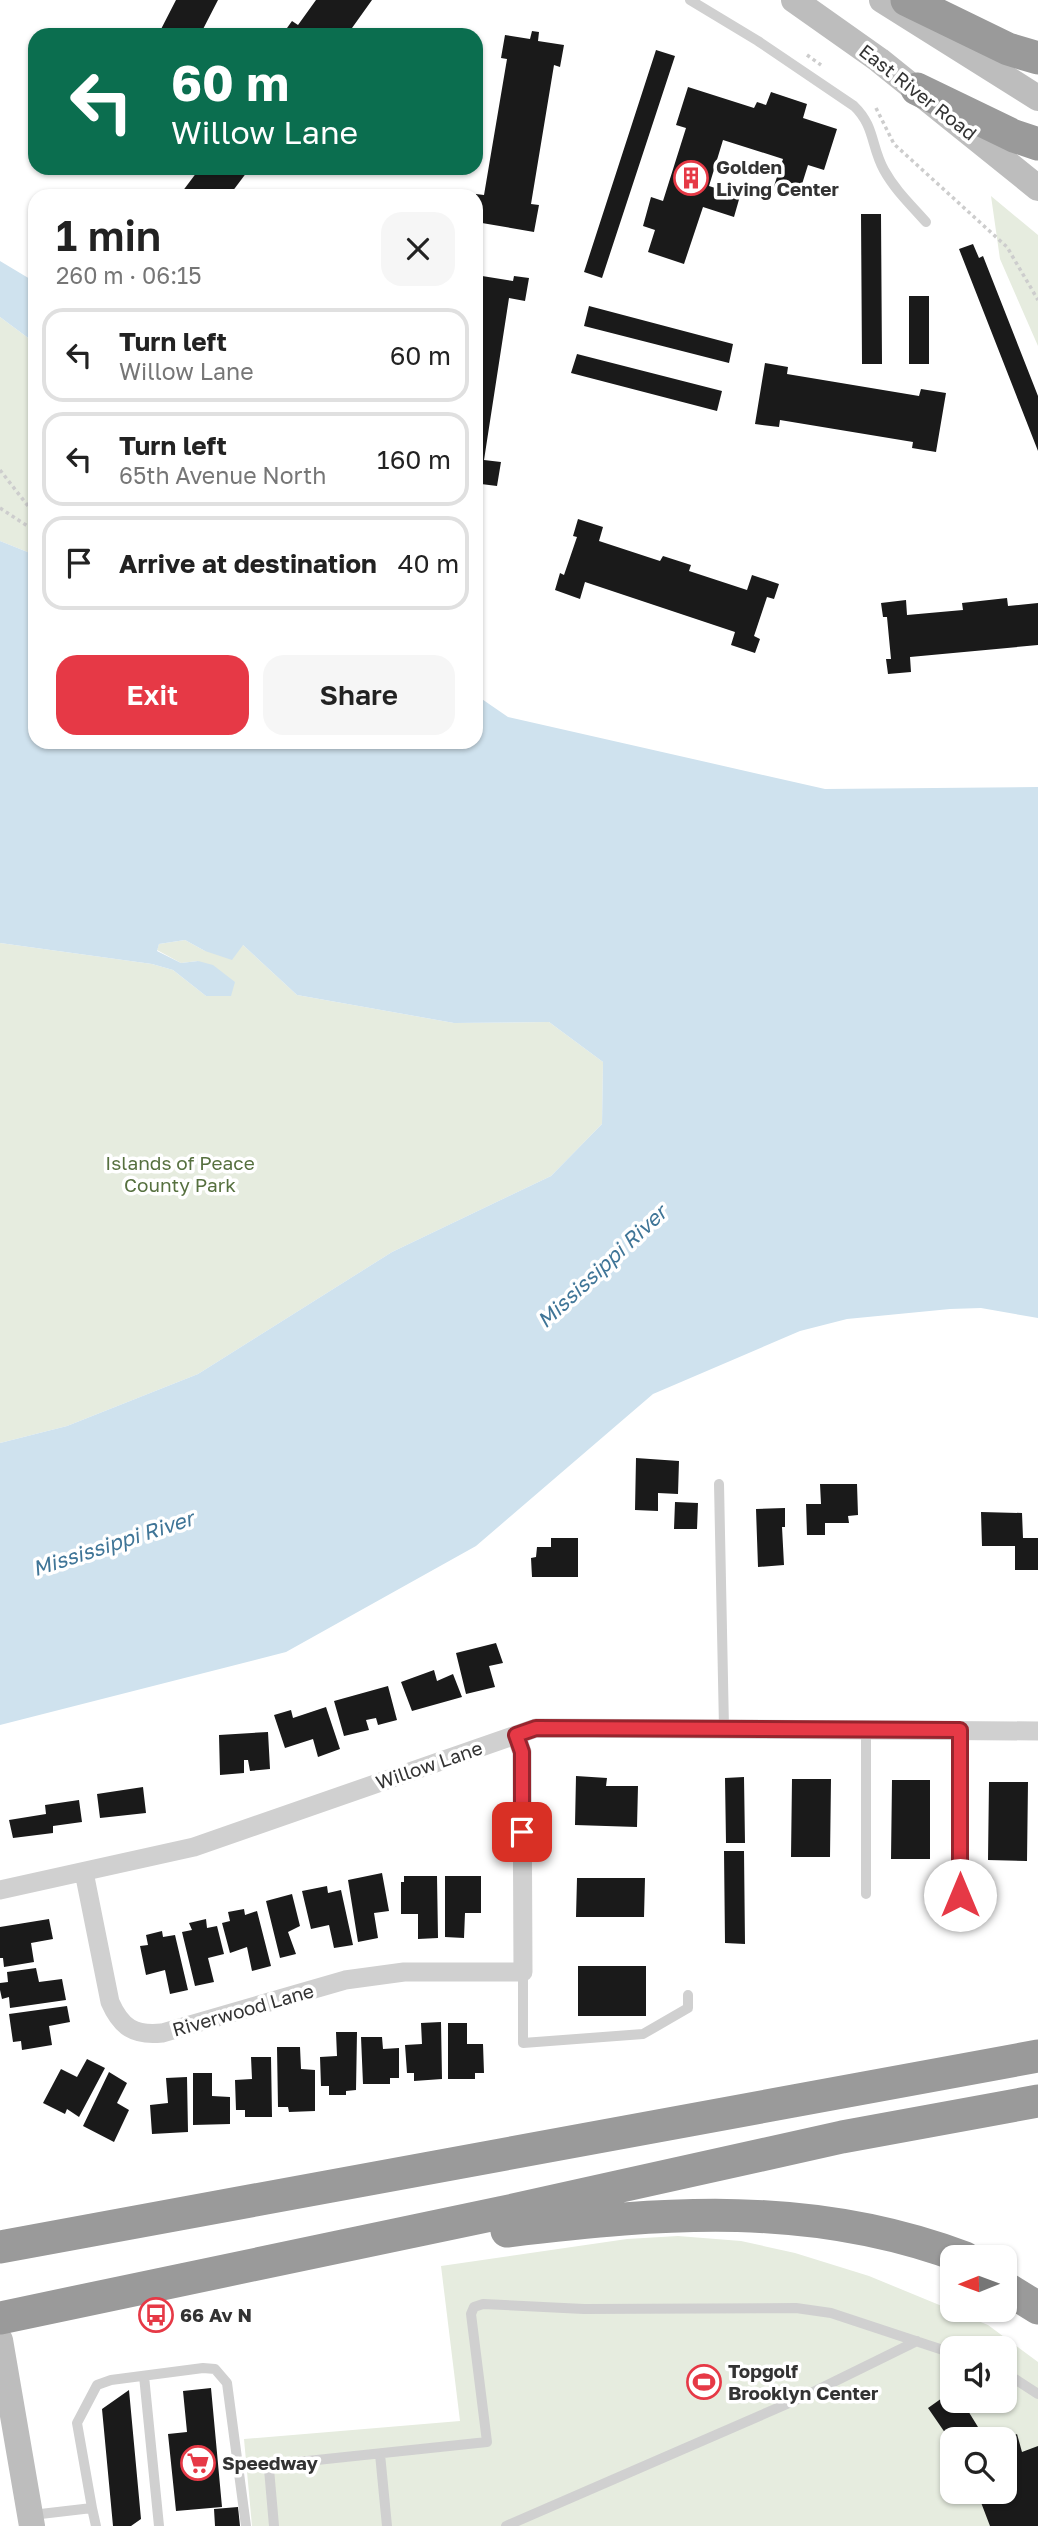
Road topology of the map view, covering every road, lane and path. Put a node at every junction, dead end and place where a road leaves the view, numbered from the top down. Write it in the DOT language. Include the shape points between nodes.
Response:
graph roads {
  1 [pos="690,0"];
  2 [pos="794,0"];
  3 [pos="881,0"];
  4 [pos="907,0"];
  5 [pos="1038,58"];
  6 [pos="917,89"];
  7 [pos="1038,98"];
  8 [pos="1038,144"];
  9 [pos="1038,188"];
  10 [pos="926,222"];
  11 [pos="0,470"];
  12 [pos="28,506"];
  13 [pos="0,508"];
  14 [pos="28,526"];
  15 [pos="719,1484"];
  16 [pos="724,1728"];
  17 [pos="866,1729"];
  18 [pos="960,1730"];
  19 [pos="1038,1731"];
  20 [pos="516,1735"];
  21 [pos="84,1872"];
  22 [pos="0,1890"];
  23 [pos="866,1894"];
  24 [pos="960,1895"];
  25 [pos="523,1972"];
  26 [pos="688,1995"];
  27 [pos="1038,2032"];
  28 [pos="1038,2056"];
  29 [pos="1038,2101"];
  30 [pos="632,2129"];
  31 [pos="879,2232"];
  32 [pos="0,2247"];
  33 [pos="940,2250"];
  34 [pos="940,2256"];
  35 [pos="292,2257"];
  36 [pos="1017,2279"];
  37 [pos="1038,2288"];
  38 [pos="1017,2295"];
  39 [pos="1038,2308"];
  40 [pos="0,2318"];
  41 [pos="0,2340"];
  42 [pos="917,2341"];
  43 [pos="940,2349"];
  44 [pos="145,2376"];
  45 [pos="1017,2380"];
  46 [pos="1038,2394"];
  47 [pos="380,2454"];
  48 [pos="92,2508"];
  49 [pos="31,2521"];
  50 [pos="96,2526"];
  51 [pos="159,2526"];
  52 [pos="246,2526"];
  53 [pos="274,2526"];
  54 [pos="387,2526"];
  55 [pos="506,2526"];
  1 -- 10 [label="lane" via="854,106 866,118 882,167 894,187"];
  2 -- 6 [label="main road, East River Road"];
  3 -- 7 [label="main road"];
  4 -- 5 [label="highway" via="1008,49"];
  6 -- 8 [label="highway"];
  6 -- 9 [label="main road, East River Road"];
  11 -- 12 [label="path"];
  13 -- 14 [label="path"];
  15 -- 16 [label="lane"];
  16 -- 17 [label="street, Willow Lane"];
  16 -- 20 [label="street, Willow Lane" via="548,1726"];
  17 -- 18 [label="street, Willow Lane"];
  17 -- 23 [label="lane"];
  18 -- 19 [label="street, Willow Lane"];
  18 -- 24 [label="lane"];
  20 -- 21 [label="street, Willow Lane" via="194,1847"];
  20 -- 25 [label="street" via="522,1752"];
  21 -- 22 [label="street, Willow Lane"];
  21 -- 25 [label="street, Riverwood Lane" via="110,2002 128,2029 144,2035 375,1974"];
  25 -- 26 [label="lane" via="523,2043 643,2034 688,2008"];
  27 -- 30 [label="highway"];
  28 -- 30 [label="highway"];
  29 -- 35 [label="highway" via="842,2137"];
  30 -- 32 [label="highway"];
  31 -- 33 [label="highway"];
  31 -- 34 [label="highway"];
  31 -- 35 [label="highway" via="780,2215 695,2213"];
  35 -- 40 [label="highway"];
  36 -- 37 [label="highway"];
  38 -- 39 [label="highway"];
  41 -- 49 [label="main road"];
  42 -- 43 [label="lane"];
  42 -- 47 [label="lane" via="831,2313 796,2308 584,2309 483,2304 471,2314 487,2442"];
  42 -- 55 [label="lane" via="803,2397"];
  44 -- 48 [label="lane" via="97,2385 77,2423"];
  44 -- 51 [label="lane"];
  44 -- 52 [label="lane" via="215,2369 227,2384"];
  45 -- 46 [label="lane"];
  47 -- 53 [label="lane" via="279,2463 269,2469"];
  47 -- 54 [label="lane"];
  48 -- 49 [label="lane"];
  48 -- 50 [label="lane"];
}
